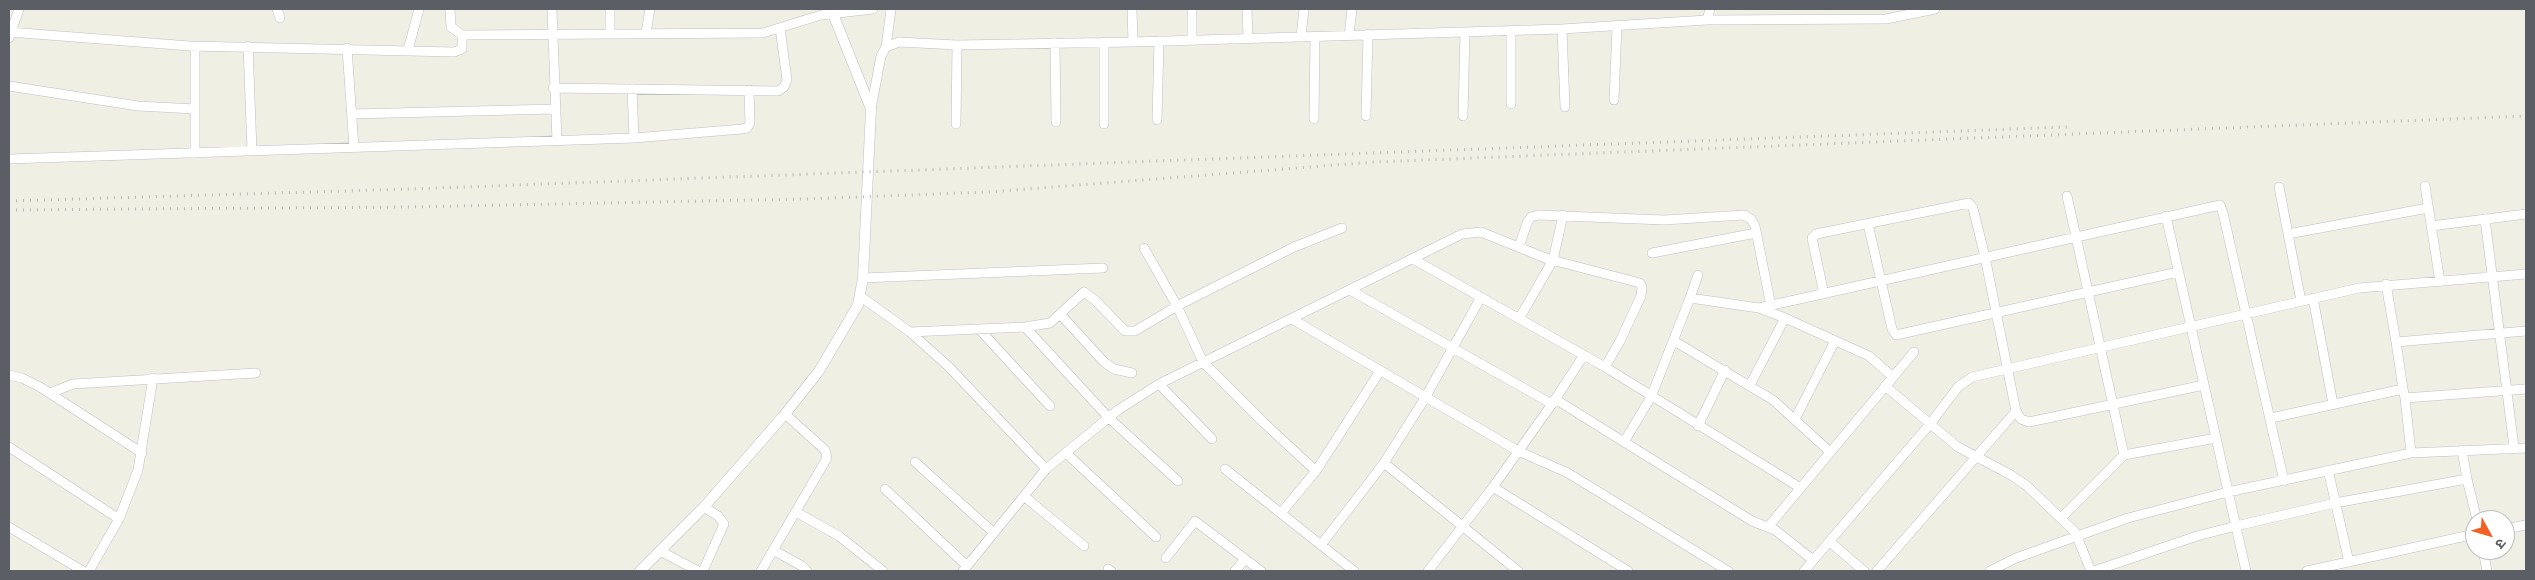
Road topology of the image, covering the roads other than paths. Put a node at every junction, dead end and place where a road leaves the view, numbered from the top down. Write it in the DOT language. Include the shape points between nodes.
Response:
graph roads {
  1 [pos="19,9"];
  2 [pos="277,9"];
  3 [pos="419,9"];
  4 [pos="450,9"];
  5 [pos="552,9"];
  6 [pos="610,9"];
  7 [pos="650,9"];
  8 [pos="874,9"];
  9 [pos="891,9"];
  10 [pos="1132,9"];
  11 [pos="1192,9"];
  12 [pos="1247,9"];
  13 [pos="1304,9"];
  14 [pos="1352,9"];
  15 [pos="1710,9"];
  16 [pos="1933,9"];
  17 [pos="832,11"];
  18 [pos="280,18"];
  19 [pos="1707,20"];
  20 [pos="1617,26"];
  21 [pos="780,28"];
  22 [pos="1562,28"];
  23 [pos="1512,30"];
  24 [pos="1464,32"];
  25 [pos="552,33"];
  26 [pos="610,33"];
  27 [pos="646,33"];
  28 [pos="9,34"];
  29 [pos="1368,34"];
  30 [pos="462,35"];
  31 [pos="1349,35"];
  32 [pos="1301,37"];
  33 [pos="1315,37"];
  34 [pos="1248,38"];
  35 [pos="1192,40"];
  36 [pos="1159,41"];
  37 [pos="1104,42"];
  38 [pos="1133,42"];
  39 [pos="1055,43"];
  40 [pos="957,45"];
  41 [pos="195,46"];
  42 [pos="248,46"];
  43 [pos="886,47"];
  44 [pos="347,48"];
  45 [pos="408,50"];
  46 [pos="9,86"];
  47 [pos="553,88"];
  48 [pos="632,89"];
  49 [pos="749,90"];
  50 [pos="1614,100"];
  51 [pos="1511,104"];
  52 [pos="1565,107"];
  53 [pos="195,108"];
  54 [pos="871,108"];
  55 [pos="555,109"];
  56 [pos="352,114"];
  57 [pos="1366,116"];
  58 [pos="1463,116"];
  59 [pos="1314,119"];
  60 [pos="1157,120"];
  61 [pos="1056,122"];
  62 [pos="956,124"];
  63 [pos="1104,124"];
  64 [pos="634,138"];
  65 [pos="557,141"];
  66 [pos="354,148"];
  67 [pos="252,151"];
  68 [pos="195,153"];
  69 [pos="9,159"];
  70 [pos="2425,186"];
  71 [pos="2279,187"];
  72 [pos="2067,196"];
  73 [pos="2428,208"];
  74 [pos="2526,214"];
  75 [pos="1563,216"];
  76 [pos="2166,216"];
  77 [pos="2485,219"];
  78 [pos="1868,224"];
  79 [pos="2431,226"];
  80 [pos="1342,228"];
  81 [pos="1756,233"];
  82 [pos="2288,234"];
  83 [pos="2076,236"];
  84 [pos="1519,247"];
  85 [pos="1144,248"];
  86 [pos="1652,253"];
  87 [pos="1985,257"];
  88 [pos="1413,259"];
  89 [pos="1553,260"];
  90 [pos="1103,268"];
  91 [pos="2178,272"];
  92 [pos="2526,274"];
  93 [pos="1698,275"];
  94 [pos="863,278"];
  95 [pos="2492,279"];
  96 [pos="1881,281"];
  97 [pos="2440,282"];
  98 [pos="2386,284"];
  99 [pos="1350,290"];
  100 [pos="2090,292"];
  101 [pos="1824,294"];
  102 [pos="860,296"];
  103 [pos="1482,298"];
  104 [pos="1690,298"];
  105 [pos="2313,298"];
  106 [pos="2301,300"];
  107 [pos="1177,306"];
  108 [pos="1771,306"];
  109 [pos="1759,308"];
  110 [pos="1997,313"];
  111 [pos="1060,314"];
  112 [pos="2246,314"];
  113 [pos="1785,318"];
  114 [pos="1292,319"];
  115 [pos="1519,319"];
  116 [pos="1025,327"];
  117 [pos="2192,327"];
  118 [pos="979,329"];
  119 [pos="2526,331"];
  120 [pos="910,332"];
  121 [pos="2500,334"];
  122 [pos="1674,341"];
  123 [pos="1835,342"];
  124 [pos="2396,342"];
  125 [pos="1454,348"];
  126 [pos="2102,348"];
  127 [pos="1914,352"];
  128 [pos="1584,355"];
  129 [pos="1203,362"];
  130 [pos="1605,366"];
  131 [pos="2009,368"];
  132 [pos="1725,370"];
  133 [pos="1380,371"];
  134 [pos="256,373"];
  135 [pos="1132,373"];
  136 [pos="9,375"];
  137 [pos="1893,377"];
  138 [pos="153,378"];
  139 [pos="1158,384"];
  140 [pos="1750,385"];
  141 [pos="2204,385"];
  142 [pos="1885,386"];
  143 [pos="2526,389"];
  144 [pos="2507,392"];
  145 [pos="50,393"];
  146 [pos="2404,393"];
  147 [pos="1651,397"];
  148 [pos="1425,398"];
  149 [pos="1554,402"];
  150 [pos="2113,404"];
  151 [pos="2333,404"];
  152 [pos="1050,406"];
  153 [pos="2016,411"];
  154 [pos="785,414"];
  155 [pos="1109,418"];
  156 [pos="2271,418"];
  157 [pos="1796,419"];
  158 [pos="1930,424"];
  159 [pos="1698,426"];
  160 [pos="2216,438"];
  161 [pos="1212,439"];
  162 [pos="1624,442"];
  163 [pos="9,447"];
  164 [pos="2514,447"];
  165 [pos="2526,448"];
  166 [pos="2462,450"];
  167 [pos="1518,451"];
  168 [pos="1830,451"];
  169 [pos="142,453"];
  170 [pos="1066,453"];
  171 [pos="2411,453"];
  172 [pos="2124,455"];
  173 [pos="1975,458"];
  174 [pos="915,462"];
  175 [pos="1384,463"];
  176 [pos="1046,469"];
  177 [pos="1225,469"];
  178 [pos="2328,470"];
  179 [pos="1316,471"];
  180 [pos="2467,479"];
  181 [pos="1178,481"];
  182 [pos="2284,481"];
  183 [pos="1800,487"];
  184 [pos="1493,488"];
  185 [pos="885,489"];
  186 [pos="2228,492"];
  187 [pos="1024,496"];
  188 [pos="2336,503"];
  189 [pos="704,507"];
  190 [pos="2474,510"];
  191 [pos="796,512"];
  192 [pos="1281,513"];
  193 [pos="2061,518"];
  194 [pos="119,519"];
  195 [pos="2236,526"];
  196 [pos="9,527"];
  197 [pos="1464,527"];
  198 [pos="1768,527"];
  199 [pos="994,534"];
  200 [pos="2465,536"];
  201 [pos="1156,537"];
  202 [pos="2078,537"];
  203 [pos="1830,542"];
  204 [pos="1321,545"];
  205 [pos="1084,546"];
  206 [pos="773,550"];
  207 [pos="660,551"];
  208 [pos="1166,558"];
  209 [pos="1245,559"];
  210 [pos="1813,560"];
  211 [pos="2349,562"];
  212 [pos="965,568"];
  213 [pos="83,571"];
  214 [pos="89,571"];
  215 [pos="640,571"];
  216 [pos="698,571"];
  217 [pos="703,571"];
  218 [pos="761,571"];
  219 [pos="807,571"];
  220 [pos="883,571"];
  221 [pos="1235,571"];
  222 [pos="1261,571"];
  223 [pos="1354,571"];
  224 [pos="1428,571"];
  225 [pos="1518,571"];
  226 [pos="1628,571"];
  227 [pos="1728,571"];
  228 [pos="1804,571"];
  229 [pos="1864,571"];
  230 [pos="1877,571"];
  231 [pos="1990,571"];
  232 [pos="2092,571"];
  233 [pos="2246,571"];
  234 [pos="2307,571"];
  1 -- 28 [label="street"];
  2 -- 18 [label="street"];
  3 -- 45 [label="street"];
  4 -- 30 [label="street" via="451,28"];
  5 -- 25 [label="street"];
  6 -- 26 [label="street"];
  7 -- 27 [label="street"];
  8 -- 17 [label="street"];
  9 -- 43 [label="street"];
  10 -- 38 [label="street"];
  11 -- 35 [label="street"];
  12 -- 34 [label="street"];
  13 -- 32 [label="street"];
  14 -- 31 [label="street"];
  15 -- 19 [label="street"];
  16 -- 19 [label="street" via="1886,19"];
  17 -- 21 [label="street"];
  17 -- 54 [label="street"];
  19 -- 20 [label="street"];
  20 -- 22 [label="street"];
  20 -- 50 [label="street"];
  21 -- 27 [label="street" via="763,33"];
  21 -- 49 [label="street" via="786,84 778,91"];
  22 -- 23 [label="street"];
  22 -- 52 [label="street"];
  23 -- 24 [label="street"];
  23 -- 51 [label="street"];
  24 -- 29 [label="street"];
  24 -- 58 [label="street"];
  25 -- 26 [label="street"];
  25 -- 30 [label="street"];
  25 -- 47 [label="street"];
  26 -- 27 [label="street"];
  28 -- 41 [label="street"];
  29 -- 31 [label="street"];
  29 -- 57 [label="street"];
  30 -- 45 [label="street" via="459,50"];
  31 -- 33 [label="street"];
  32 -- 33 [label="street"];
  32 -- 34 [label="street"];
  33 -- 59 [label="street"];
  34 -- 35 [label="street"];
  35 -- 36 [label="street"];
  36 -- 38 [label="street"];
  36 -- 60 [label="street"];
  37 -- 38 [label="street"];
  37 -- 39 [label="street"];
  37 -- 63 [label="street"];
  39 -- 40 [label="street"];
  39 -- 61 [label="street"];
  40 -- 43 [label="street" via="899,42"];
  40 -- 62 [label="street"];
  41 -- 42 [label="street"];
  41 -- 53 [label="street"];
  42 -- 44 [label="street"];
  42 -- 67 [label="street"];
  43 -- 54 [label="street" via="881,56"];
  44 -- 45 [label="street"];
  44 -- 56 [label="street"];
  46 -- 53 [label="street" via="138,106"];
  47 -- 48 [label="street"];
  47 -- 55 [label="street"];
  48 -- 49 [label="street"];
  48 -- 64 [label="street"];
  49 -- 64 [label="street" via="750,123 745,129"];
  53 -- 68 [label="street"];
  54 -- 94 [label="street"];
  55 -- 56 [label="street"];
  55 -- 65 [label="street"];
  56 -- 66 [label="street"];
  64 -- 65 [label="street"];
  65 -- 66 [label="street"];
  66 -- 67 [label="street"];
  67 -- 68 [label="street"];
  68 -- 69 [label="street"];
  70 -- 73 [label="street"];
  71 -- 82 [label="street"];
  72 -- 83 [label="street"];
  73 -- 79 [label="street"];
  73 -- 82 [label="street"];
  74 -- 77 [label="street"];
  75 -- 81 [label="street" via="1664,220 1744,215 1753,222"];
  75 -- 84 [label="street" via="1531,217"];
  75 -- 89 [label="street"];
  76 -- 83 [label="street"];
  76 -- 91 [label="street"];
  76 -- 112 [label="street" via="2220,205"];
  77 -- 79 [label="street"];
  77 -- 95 [label="street"];
  78 -- 87 [label="street" via="1969,203"];
  78 -- 96 [label="street"];
  78 -- 101 [label="street" via="1816,234 1812,238"];
  79 -- 97 [label="street"];
  80 -- 107 [label="street"];
  81 -- 86 [label="street"];
  81 -- 108 [label="street"];
  82 -- 106 [label="street"];
  83 -- 87 [label="street"];
  83 -- 100 [label="street"];
  84 -- 88 [label="street" via="1481,232 1471,232 1454,237"];
  84 -- 89 [label="street"];
  85 -- 107 [label="street"];
  87 -- 96 [label="street"];
  87 -- 110 [label="street"];
  88 -- 99 [label="street"];
  88 -- 103 [label="street"];
  89 -- 115 [label="street"];
  89 -- 130 [label="street" via="1637,282 1642,287 1642,296 1631,320"];
  90 -- 94 [label="street"];
  91 -- 100 [label="street"];
  91 -- 117 [label="street"];
  92 -- 95 [label="street"];
  93 -- 104 [label="street"];
  94 -- 102 [label="street"];
  95 -- 97 [label="street"];
  95 -- 121 [label="street"];
  96 -- 101 [label="street"];
  96 -- 110 [label="street" via="1892,330 1896,334"];
  97 -- 98 [label="street"];
  98 -- 105 [label="street"];
  98 -- 124 [label="street"];
  99 -- 114 [label="street"];
  99 -- 125 [label="street"];
  100 -- 110 [label="street"];
  100 -- 126 [label="street"];
  101 -- 108 [label="street"];
  102 -- 120 [label="street"];
  102 -- 154 [label="street" via="849,324 819,371"];
  103 -- 115 [label="street"];
  103 -- 125 [label="street"];
  104 -- 109 [label="street"];
  104 -- 122 [label="street"];
  105 -- 106 [label="street"];
  105 -- 151 [label="street"];
  106 -- 112 [label="street"];
  107 -- 111 [label="street" via="1131,332 1125,331 1084,292"];
  107 -- 129 [label="street"];
  108 -- 109 [label="street"];
  109 -- 113 [label="street"];
  110 -- 131 [label="street"];
  111 -- 116 [label="street" via="1050,323"];
  111 -- 135 [label="street" via="1110,366"];
  112 -- 117 [label="street"];
  112 -- 156 [label="street"];
  113 -- 123 [label="street"];
  113 -- 140 [label="street"];
  114 -- 129 [label="street"];
  114 -- 133 [label="street"];
  115 -- 128 [label="street"];
  116 -- 118 [label="street"];
  116 -- 155 [label="street"];
  117 -- 126 [label="street"];
  117 -- 141 [label="street"];
  118 -- 120 [label="street"];
  118 -- 152 [label="street"];
  119 -- 121 [label="street"];
  120 -- 176 [label="street" via="949,367"];
  121 -- 124 [label="street"];
  121 -- 144 [label="street"];
  122 -- 132 [label="street"];
  122 -- 147 [label="street"];
  123 -- 137 [label="street" via="1869,356"];
  123 -- 157 [label="street"];
  124 -- 146 [label="street"];
  125 -- 148 [label="street"];
  125 -- 149 [label="street"];
  126 -- 131 [label="street"];
  126 -- 150 [label="street"];
  127 -- 137 [label="street"];
  128 -- 130 [label="street"];
  128 -- 149 [label="street"];
  129 -- 139 [label="street"];
  129 -- 179 [label="street"];
  130 -- 147 [label="street"];
  131 -- 153 [label="street"];
  131 -- 158 [label="street" via="1965,381"];
  132 -- 140 [label="street"];
  132 -- 159 [label="street"];
  133 -- 148 [label="street"];
  133 -- 179 [label="street"];
  134 -- 138 [label="street"];
  136 -- 145 [label="street"];
  137 -- 142 [label="street"];
  138 -- 145 [label="street" via="73,384"];
  138 -- 169 [label="street"];
  139 -- 155 [label="street"];
  139 -- 161 [label="street"];
  140 -- 157 [label="street"];
  141 -- 150 [label="street"];
  141 -- 160 [label="street"];
  142 -- 158 [label="street"];
  142 -- 168 [label="street"];
  143 -- 144 [label="street"];
  144 -- 146 [label="street"];
  144 -- 164 [label="street"];
  145 -- 169 [label="street"];
  146 -- 151 [label="street"];
  146 -- 171 [label="street"];
  147 -- 159 [label="street"];
  147 -- 162 [label="street"];
  148 -- 167 [label="street"];
  148 -- 175 [label="street"];
  149 -- 162 [label="street"];
  149 -- 167 [label="street"];
  150 -- 153 [label="street" via="2029,422 2021,419"];
  150 -- 172 [label="street"];
  151 -- 156 [label="street"];
  153 -- 173 [label="street"];
  154 -- 189 [label="street"];
  154 -- 191 [label="street" via="827,454"];
  155 -- 170 [label="street"];
  155 -- 181 [label="street"];
  156 -- 182 [label="street"];
  157 -- 168 [label="street"];
  158 -- 173 [label="street"];
  158 -- 203 [label="street"];
  159 -- 183 [label="street"];
  160 -- 172 [label="street"];
  160 -- 186 [label="street"];
  162 -- 198 [label="street" via="1752,521"];
  163 -- 194 [label="street"];
  164 -- 165 [label="street"];
  164 -- 166 [label="street"];
  166 -- 171 [label="street"];
  166 -- 180 [label="street"];
  167 -- 184 [label="street"];
  167 -- 227 [label="street" via="1568,473"];
  168 -- 183 [label="street"];
  169 -- 194 [label="street" via="135,481"];
  170 -- 176 [label="street"];
  170 -- 201 [label="street"];
  171 -- 178 [label="street"];
  172 -- 193 [label="street"];
  173 -- 193 [label="street" via="2011,475"];
  173 -- 230 [label="street"];
  174 -- 199 [label="street"];
  175 -- 197 [label="street"];
  175 -- 204 [label="street"];
  176 -- 187 [label="street"];
  177 -- 192 [label="street"];
  178 -- 182 [label="street"];
  178 -- 188 [label="street"];
  179 -- 192 [label="street"];
  180 -- 188 [label="street"];
  180 -- 190 [label="street"];
  182 -- 186 [label="street"];
  183 -- 198 [label="street"];
  184 -- 197 [label="street"];
  184 -- 226 [label="street"];
  185 -- 212 [label="street"];
  186 -- 195 [label="street"];
  186 -- 202 [label="street" via="2128,518"];
  187 -- 199 [label="street"];
  187 -- 205 [label="street"];
  188 -- 195 [label="street"];
  188 -- 211 [label="street"];
  189 -- 207 [label="street"];
  189 -- 217 [label="street" via="724,524"];
  191 -- 206 [label="street"];
  191 -- 220 [label="street" via="839,536"];
  192 -- 204 [label="street"];
  193 -- 202 [label="street"];
  194 -- 214 [label="street"];
  195 -- 232 [label="street"];
  195 -- 233 [label="street"];
  196 -- 213 [label="street"];
  197 -- 224 [label="street"];
  197 -- 225 [label="street"];
  198 -- 210 [label="street"];
  199 -- 212 [label="street"];
  200 -- 211 [label="street"];
  202 -- 231 [label="street" via="2016,558"];
  202 -- 232 [label="street"];
  203 -- 210 [label="street"];
  203 -- 229 [label="street"];
  204 -- 223 [label="street"];
  206 -- 218 [label="street"];
  206 -- 219 [label="street"];
  207 -- 215 [label="street"];
  207 -- 216 [label="street"];
  208 -- 209 [label="street" via="1195,521"];
  209 -- 221 [label="street"];
  209 -- 222 [label="street"];
  210 -- 228 [label="street"];
  211 -- 234 [label="street"];
}
